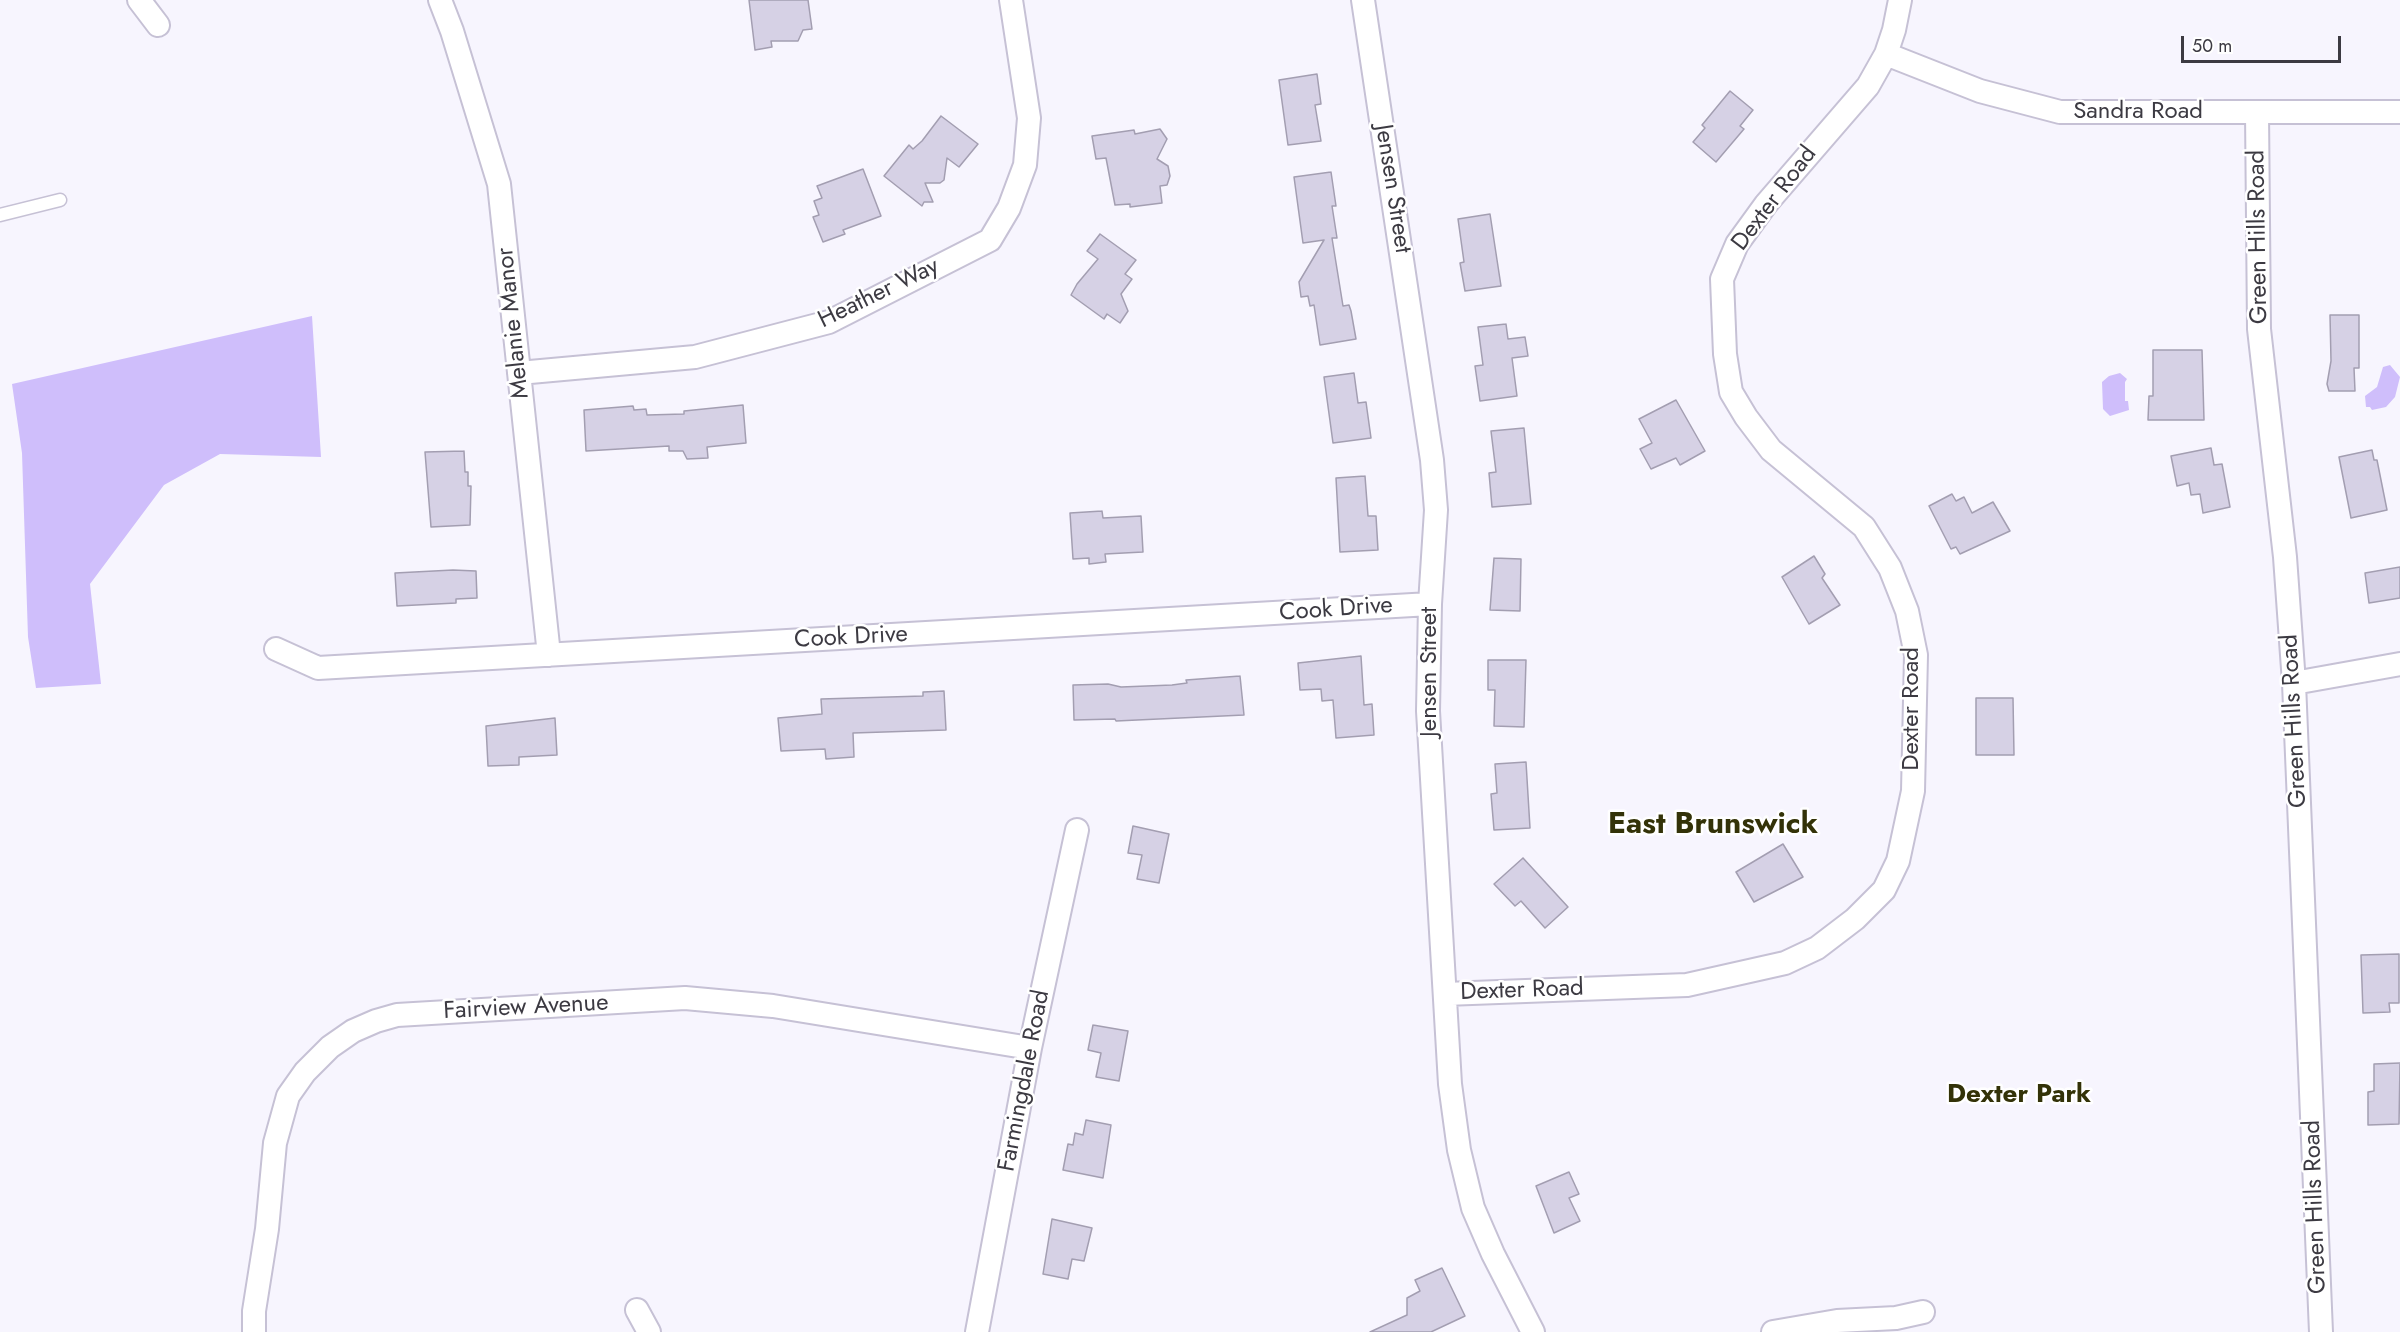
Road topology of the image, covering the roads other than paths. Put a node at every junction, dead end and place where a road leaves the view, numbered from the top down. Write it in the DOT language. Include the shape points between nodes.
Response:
graph roads {
  1 [pos="139,0"];
  2 [pos="440,0"];
  3 [pos="1011,0"];
  4 [pos="1363,0"];
  5 [pos="1900,0"];
  6 [pos="158,25"];
  7 [pos="1886,54"];
  8 [pos="2257,112"];
  9 [pos="2400,112"];
  10 [pos="60,200"];
  11 [pos="0,215"];
  12 [pos="519,373"];
  13 [pos="1430,604"];
  14 [pos="276,649"];
  15 [pos="549,655"];
  16 [pos="2400,664"];
  17 [pos="2294,683"];
  18 [pos="1077,830"];
  19 [pos="1445,994"];
  20 [pos="1030,1047"];
  21 [pos="637,1310"];
  22 [pos="1923,1312"];
  23 [pos="254,1332"];
  24 [pos="649,1332"];
  25 [pos="977,1332"];
  26 [pos="1533,1332"];
  27 [pos="1773,1332"];
  28 [pos="2320,1332"];
  1 -- 6 [label="street"];
  2 -- 12 [label="street, Melanie Manor" via="499,184"];
  3 -- 12 [label="street, Heather Way" via="1029,118 1025,165 1009,208 990,240 829,322 695,357"];
  4 -- 13 [label="street, Jensen Street" via="1432,460 1436,510"];
  5 -- 7 [label="street, Dexter Road"];
  7 -- 8 [label="street, Sandra Road" via="1980,91 2061,112"];
  7 -- 19 [label="street, Dexter Road" via="1856,103 1829,129 1737,244 1722,279 1722,314 1731,392 1746,417 1772,450 1864,528 1890,568 1907,611 1916,655 1912,791 1898,861 1884,890 1855,919 1817,948 1785,963 1687,985"];
  8 -- 9 [label="street, Sandra Road"];
  8 -- 17 [label="street, Green Hills Road" via="2259,328 2285,557"];
  10 -- 11 [label="lane"];
  12 -- 15 [label="street, Melanie Manor"];
  13 -- 15 [label="street, Cook Drive"];
  13 -- 19 [label="street, Jensen Street" via="1428,711"];
  14 -- 15 [label="street, Cook Drive" via="318,668"];
  16 -- 17 [label="street"];
  17 -- 28 [label="street, Green Hills Road"];
  18 -- 20 [label="street, Farmingdale Road"];
  19 -- 26 [label="street, Jensen Street" via="1450,1084 1459,1150 1473,1208"];
  20 -- 23 [label="street, Fairview Avenue" via="773,1006 685,998 398,1015 376,1021 330,1047 288,1096 275,1143"];
  20 -- 25 [label="street, Farmingdale Road"];
  21 -- 24 [label="street"];
  22 -- 27 [label="street"];
}
